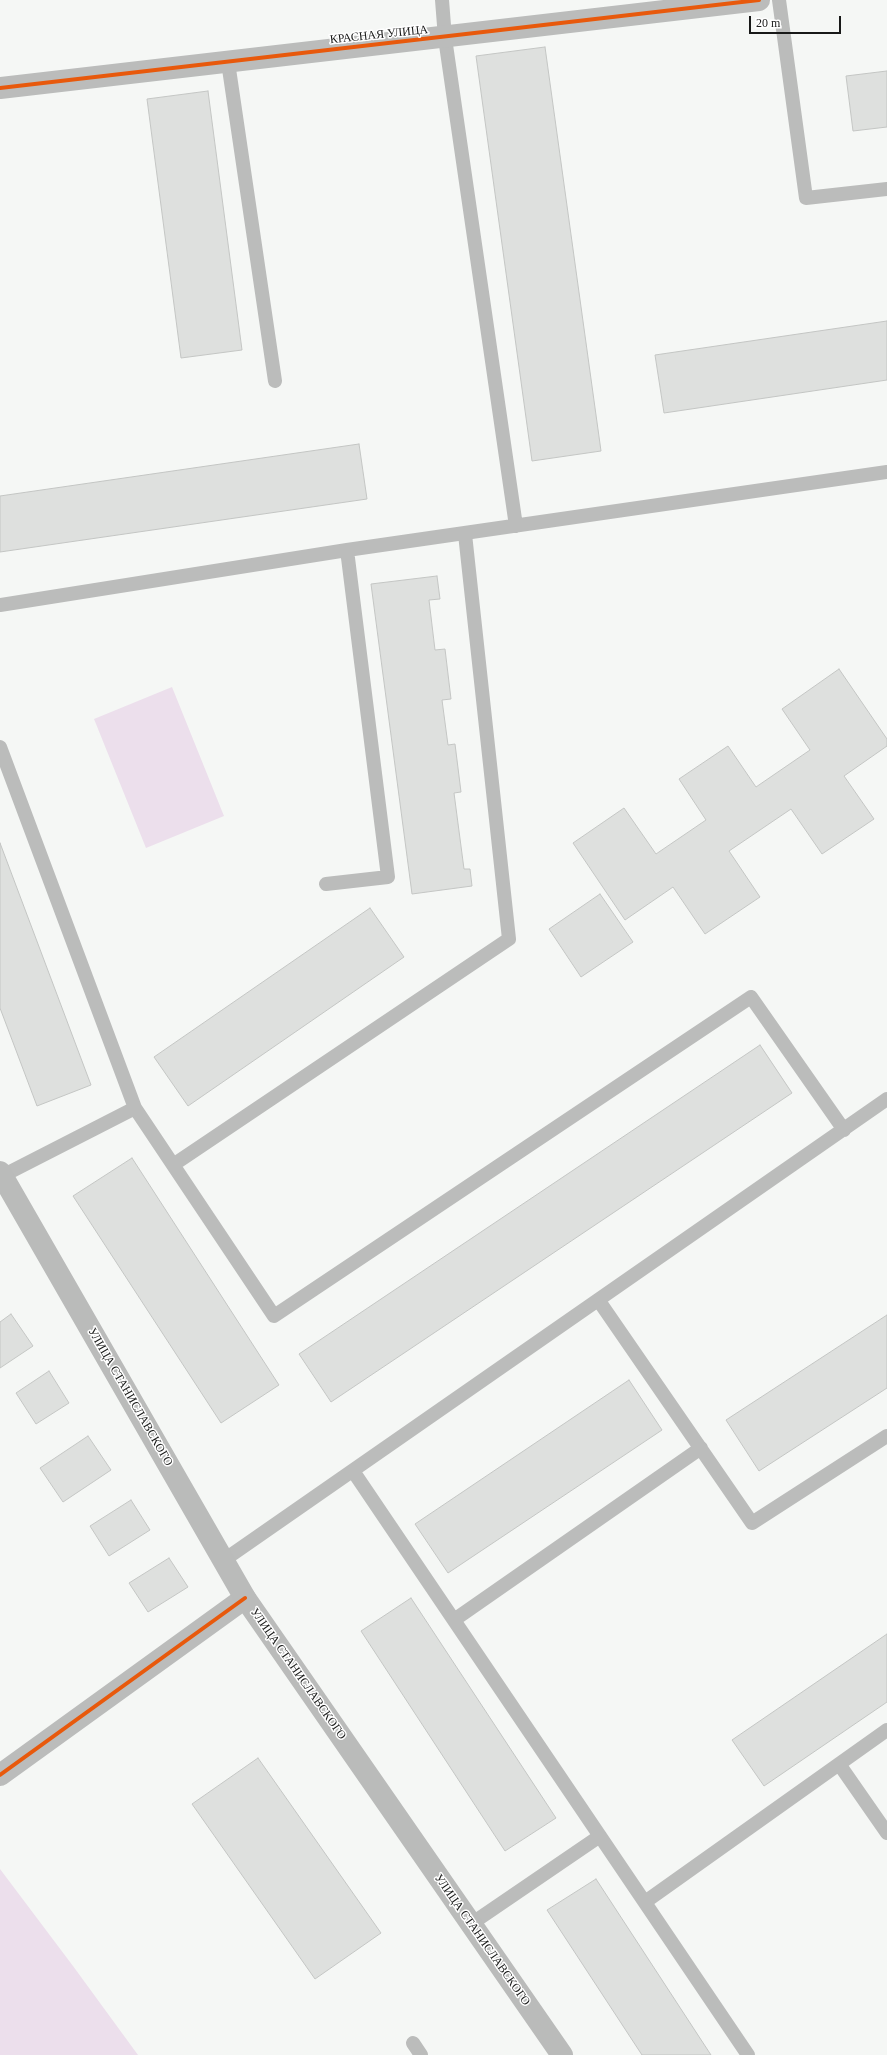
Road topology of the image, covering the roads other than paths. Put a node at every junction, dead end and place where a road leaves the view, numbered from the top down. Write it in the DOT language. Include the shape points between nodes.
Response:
graph roads {
  1 [pos="442,0"];
  2 [pos="760,0"];
  3 [pos="779,0"];
  4 [pos="445,38"];
  5 [pos="228,62"];
  6 [pos="0,88"];
  7 [pos="887,189"];
  8 [pos="275,381"];
  9 [pos="887,472"];
  10 [pos="516,526"];
  11 [pos="465,534"];
  12 [pos="347,550"];
  13 [pos="0,605"];
  14 [pos="0,747"];
  15 [pos="326,884"];
  16 [pos="887,1099"];
  17 [pos="135,1108"];
  18 [pos="844,1130"];
  19 [pos="173,1165"];
  20 [pos="0,1175"];
  21 [pos="599,1301"];
  22 [pos="887,1436"];
  23 [pos="701,1448"];
  24 [pos="353,1471"];
  25 [pos="224,1560"];
  26 [pos="245,1598"];
  27 [pos="454,1620"];
  28 [pos="887,1730"];
  29 [pos="839,1764"];
  30 [pos="0,1775"];
  31 [pos="887,1833"];
  32 [pos="600,1836"];
  33 [pos="645,1902"];
  34 [pos="471,1924"];
  35 [pos="562,2055"];
  36 [pos="748,2055"];
  1 -- 4 [label="lane"];
  2 -- 4 [label="street, КРАСНАЯ УЛИЦА"];
  3 -- 7 [label="lane" via="806,198"];
  4 -- 5 [label="street, КРАСНАЯ УЛИЦА"];
  4 -- 10 [label="lane"];
  5 -- 6 [label="street, КРАСНАЯ УЛИЦА"];
  5 -- 8 [label="lane"];
  9 -- 10 [label="lane"];
  10 -- 11 [label="lane"];
  11 -- 12 [label="lane"];
  11 -- 19 [label="lane" via="509,939"];
  12 -- 13 [label="lane"];
  12 -- 15 [label="lane" via="388,877"];
  14 -- 17 [label="lane"];
  16 -- 18 [label="lane"];
  17 -- 19 [label="lane"];
  17 -- 20 [label="lane"];
  18 -- 19 [label="lane" via="751,997 274,1316"];
  18 -- 21 [label="lane"];
  20 -- 25 [label="main road, УЛИЦА СТАНИСЛАВСКОГО"];
  21 -- 23 [label="lane"];
  21 -- 24 [label="lane"];
  22 -- 23 [label="lane" via="752,1523"];
  23 -- 27 [label="lane"];
  24 -- 25 [label="lane"];
  24 -- 27 [label="lane"];
  25 -- 26 [label="main road, УЛИЦА СТАНИСЛАВСКОГО"];
  26 -- 30 [label="street"];
  26 -- 34 [label="main road, УЛИЦА СТАНИСЛАВСКОГО"];
  27 -- 32 [label="lane"];
  28 -- 29 [label="lane"];
  29 -- 31 [label="lane"];
  29 -- 33 [label="lane"];
  32 -- 33 [label="lane"];
  32 -- 34 [label="lane"];
  33 -- 36 [label="lane"];
  34 -- 35 [label="main road, УЛИЦА СТАНИСЛАВСКОГО"];
}
